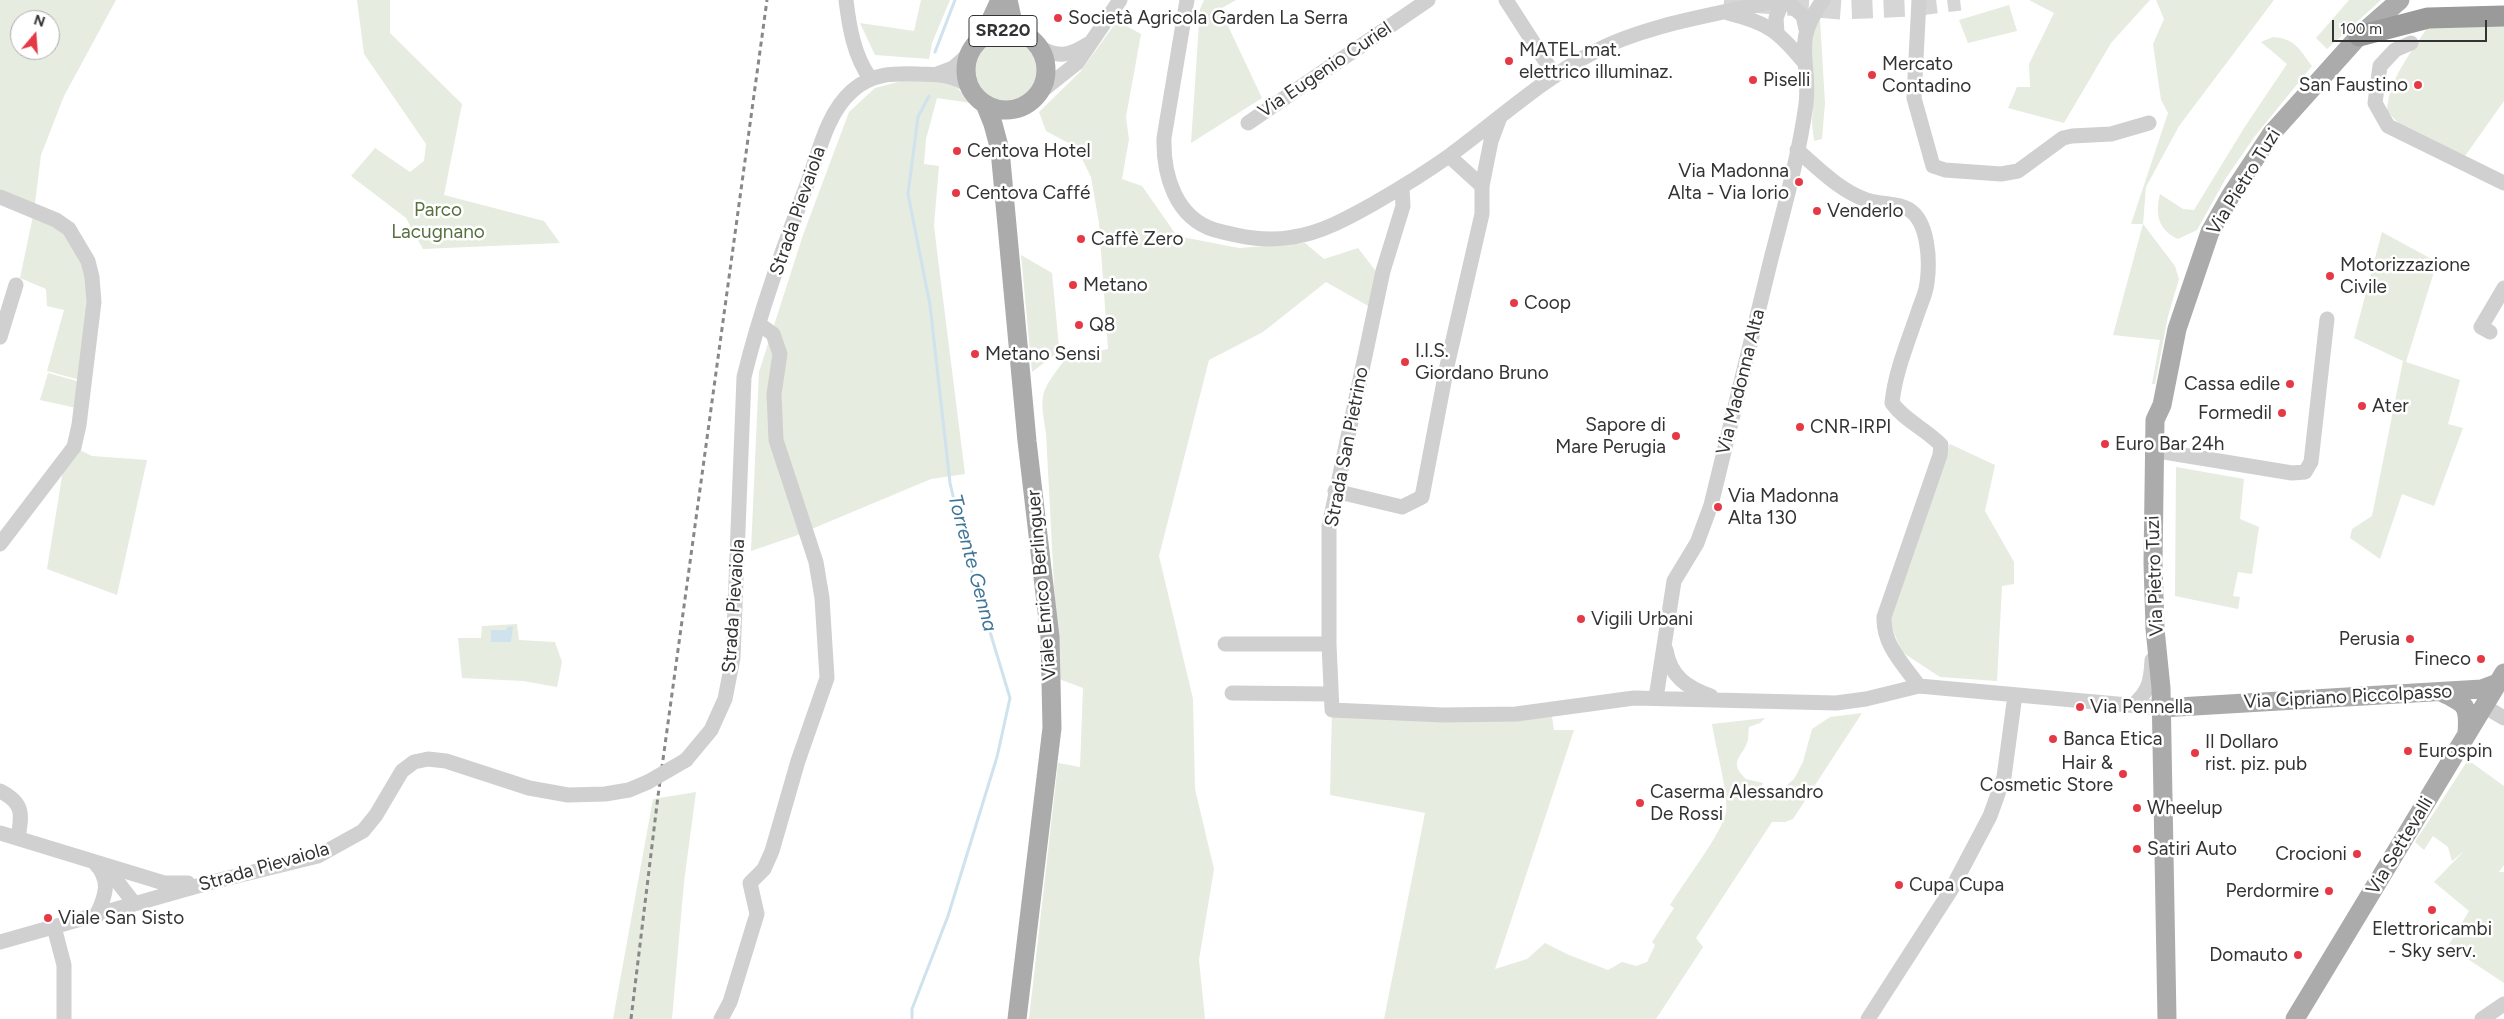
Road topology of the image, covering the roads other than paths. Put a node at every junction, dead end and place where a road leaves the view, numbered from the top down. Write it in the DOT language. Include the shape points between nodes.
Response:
graph roads {
  1 [pos="846,0"];
  2 [pos="1000,0"];
  3 [pos="1008,0"];
  4 [pos="1120,0"];
  5 [pos="1187,0"];
  6 [pos="1428,0"];
  7 [pos="1506,0"];
  8 [pos="1779,0"];
  9 [pos="1784,0"];
  10 [pos="1823,0"];
  11 [pos="1919,0"];
  12 [pos="2400,0"];
  13 [pos="2432,0"];
  14 [pos="2460,8"];
  15 [pos="1727,12"];
  16 [pos="2498,16"];
  17 [pos="1806,29"];
  18 [pos="1778,32"];
  19 [pos="1021,33"];
  20 [pos="2359,36"];
  21 [pos="984,37"];
  22 [pos="1089,43"];
  23 [pos="2411,43"];
  24 [pos="1039,47"];
  25 [pos="970,53"];
  26 [pos="1803,61"];
  27 [pos="937,74"];
  28 [pos="1556,76"];
  29 [pos="870,78"];
  30 [pos="970,87"];
  31 [pos="1038,94"];
  32 [pos="985,104"];
  33 [pos="1021,108"];
  34 [pos="1500,116"];
  35 [pos="1248,123"];
  36 [pos="2149,123"];
  37 [pos="1469,141"];
  38 [pos="1000,150"];
  39 [pos="1797,150"];
  40 [pos="1449,156"];
  41 [pos="1488,157"];
  42 [pos="2504,183"];
  43 [pos="1482,186"];
  44 [pos="1402,188"];
  45 [pos="0,197"];
  46 [pos="16,284"];
  47 [pos="2504,288"];
  48 [pos="2327,320"];
  49 [pos="759,324"];
  50 [pos="2490,332"];
  51 [pos="0,337"];
  52 [pos="2162,406"];
  53 [pos="2164,452"];
  54 [pos="1335,491"];
  55 [pos="0,544"];
  56 [pos="2155,628"];
  57 [pos="1665,642"];
  58 [pos="1225,644"];
  59 [pos="1329,644"];
  60 [pos="2501,678"];
  61 [pos="2164,681"];
  62 [pos="1919,686"];
  63 [pos="2437,690"];
  64 [pos="1232,693"];
  65 [pos="1330,694"];
  66 [pos="2015,695"];
  67 [pos="1656,698"];
  68 [pos="1719,699"];
  69 [pos="2133,705"];
  70 [pos="2198,706"];
  71 [pos="2484,706"];
  72 [pos="2161,708"];
  73 [pos="2504,718"];
  74 [pos="2467,733"];
  75 [pos="2162,740"];
  76 [pos="0,790"];
  77 [pos="0,832"];
  78 [pos="18,838"];
  79 [pos="99,868"];
  80 [pos="126,872"];
  81 [pos="208,883"];
  82 [pos="134,904"];
  83 [pos="97,914"];
  84 [pos="54,927"];
  85 [pos="0,942"];
  86 [pos="2504,1004"];
  87 [pos="64,1019"];
  88 [pos="721,1019"];
  89 [pos="1017,1019"];
  90 [pos="1868,1019"];
  91 [pos="2167,1019"];
  92 [pos="2295,1019"];
  93 [pos="2482,1019"];
  1 -- 29 [label="street" via="860,59"];
  2 -- 21 [label="main road"];
  3 -- 19 [label="main road" via="1012,18"];
  4 -- 22 [label="street, SR220"];
  5 -- 44 [label="street" via="1163,156 1177,200 1191,218 1210,228 1238,236 1266,240 1294,237 1350,217"];
  6 -- 35 [label="street, Via Eugenio Curiel"];
  7 -- 28 [label="street"];
  8 -- 15 [label="street"];
  9 -- 17 [label="street" via="1803,16"];
  9 -- 18 [label="street" via="1776,18"];
  10 -- 17 [label="street, Via Madonna Alta"];
  11 -- 36 [label="street" via="1914,98 1933,166 1945,170 2001,174 2018,171 2063,138 2111,134"];
  12 -- 20 [label="main road, Via Pietro Tuzi"];
  13 -- 14 [label="highway" via="2443,10"];
  14 -- 16 [label="highway"];
  14 -- 20 [label="highway"];
  15 -- 18 [label="street" via="1764,23"];
  15 -- 28 [label="street" via="1621,40 1594,52"];
  17 -- 26 [label="street, Via Madonna Alta"];
  18 -- 26 [label="street"];
  19 -- 21 [label="main road, SR220" via="1005,30"];
  19 -- 24 [label="main road, SR220"];
  20 -- 52 [label="main road, Via Pietro Tuzi" via="2272,133 2210,232 2178,329"];
  21 -- 25 [label="main road, SR220"];
  22 -- 24 [label="street, SR220" via="1074,53 1059,56"];
  22 -- 31 [label="street, SR220" via="1078,63"];
  23 -- 42 [label="street" via="2395,50 2380,66 2375,103 2388,126"];
  24 -- 31 [label="main road, SR220" via="1046,71"];
  25 -- 27 [label="street, SR220" via="953,68"];
  25 -- 30 [label="main road, SR220" via="966,76"];
  26 -- 39 [label="street, Via Madonna Alta" via="1806,103"];
  27 -- 29 [label="street, Strada Pievaiola / SR220" via="891,73"];
  27 -- 30 [label="street, SR220" via="952,77"];
  28 -- 34 [label="street"];
  29 -- 49 [label="street, Strada Pievaiola / SR220" via="842,101 833,116"];
  30 -- 32 [label="main road, SR220"];
  31 -- 33 [label="main road, SR220"];
  32 -- 33 [label="main road" via="1006,110"];
  32 -- 38 [label="main road, Viale Enrico Berlinguer"];
  33 -- 38 [label="main road" via="1006,131"];
  34 -- 37 [label="street"];
  34 -- 41 [label="street"];
  37 -- 40 [label="street"];
  37 -- 41 [label="street" via="1484,148"];
  38 -- 89 [label="main road, Viale Enrico Berlinguer" via="1051,655 1052,728"];
  39 -- 57 [label="street, Via Madonna Alta" via="1711,505 1696,543 1674,582"];
  39 -- 62 [label="street" via="1840,187 1864,199 1908,209 1919,220 1924,233 1928,284 1893,388 1892,403 1900,415 1934,437 1941,445 1940,455 1884,617 1887,641"];
  40 -- 43 [label="street"];
  40 -- 44 [label="street"];
  41 -- 43 [label="street"];
  43 -- 54 [label="street" via="1482,214 1447,366 1422,497 1402,507"];
  44 -- 54 [label="street, Strada San Pietrino" via="1403,206 1383,271"];
  45 -- 55 [label="street" via="56,220 69,229 88,261 94,302 74,447"];
  46 -- 51 [label="street"];
  47 -- 50 [label="street" via="2481,327"];
  48 -- 53 [label="street" via="2311,462 2305,472 2292,473"];
  49 -- 81 [label="street, Strada Pievaiola / SR220, bridge" via="744,377 741,406 733,658 725,699 711,730 686,760 629,790 568,795 529,788 446,761 414,762 402,771 363,831 344,843 318,856"];
  49 -- 88 [label="street" via="773,334 778,343 780,366 774,394 776,440 811,543 822,598 827,678 798,760 772,851 764,869 750,883 757,914 730,1002"];
  52 -- 53 [label="main road, Via Pietro Tuzi"];
  52 -- 56 [label="main road, Via Pietro Tuzi" via="2155,420 2154,438"];
  53 -- 61 [label="main road, Via Pietro Tuzi"];
  54 -- 59 [label="street, Strada San Pietrino" via="1329,526"];
  56 -- 61 [label="main road, Via Pietro Tuzi"];
  56 -- 69 [label="street" via="2152,677 2148,690"];
  57 -- 67 [label="street, Via Madonna Alta"];
  57 -- 68 [label="street" via="1667,658 1676,678 1699,693"];
  58 -- 59 [label="street"];
  59 -- 65 [label="street, Strada San Pietrino"];
  60 -- 63 [label="main road, Via Cipriano Piccolpasso" via="2482,689"];
  60 -- 71 [label="main road, Via Settevalli"];
  61 -- 70 [label="main road" via="2175,696"];
  61 -- 72 [label="main road, Via Pietro Tuzi"];
  62 -- 66 [label="street"];
  62 -- 68 [label="street" via="1836,703"];
  63 -- 70 [label="main road, Via Cipriano Piccolpasso"];
  63 -- 74 [label="main road" via="2464,704 2468,711"];
  64 -- 65 [label="street"];
  65 -- 67 [label="street, Strada San Pietrino" via="1332,710 1443,716 1516,714 1627,698"];
  66 -- 69 [label="street"];
  66 -- 90 [label="street" via="2004,777 1990,816 1951,890"];
  67 -- 68 [label="street"];
  69 -- 72 [label="street"];
  70 -- 72 [label="main road, Via Cipriano Piccolpasso"];
  70 -- 75 [label="main road, Via Cipriano Piccolpasso" via="2172,716"];
  71 -- 73 [label="street"];
  71 -- 74 [label="main road, Via Settevalli"];
  72 -- 75 [label="main road, Via Cipriano Piccolpasso"];
  74 -- 92 [label="main road, Via Settevalli"];
  75 -- 91 [label="main road, Via Cipriano Piccolpasso"];
  76 -- 78 [label="street" via="17,803 22,816"];
  77 -- 78 [label="street"];
  78 -- 79 [label="street"];
  79 -- 80 [label="street"];
  79 -- 82 [label="street" via="113,876"];
  79 -- 83 [label="street" via="106,888 105,899"];
  80 -- 81 [label="street" via="164,883"];
  80 -- 82 [label="street" via="135,890"];
  81 -- 82 [label="street, Strada Pievaiola / SR220"];
  82 -- 83 [label="street, Strada Pievaiola / SR220"];
  83 -- 84 [label="street, Strada Pievaiola / SR220"];
  84 -- 85 [label="street, SR220"];
  84 -- 87 [label="street" via="64,965"];
  86 -- 93 [label="street"];
}
